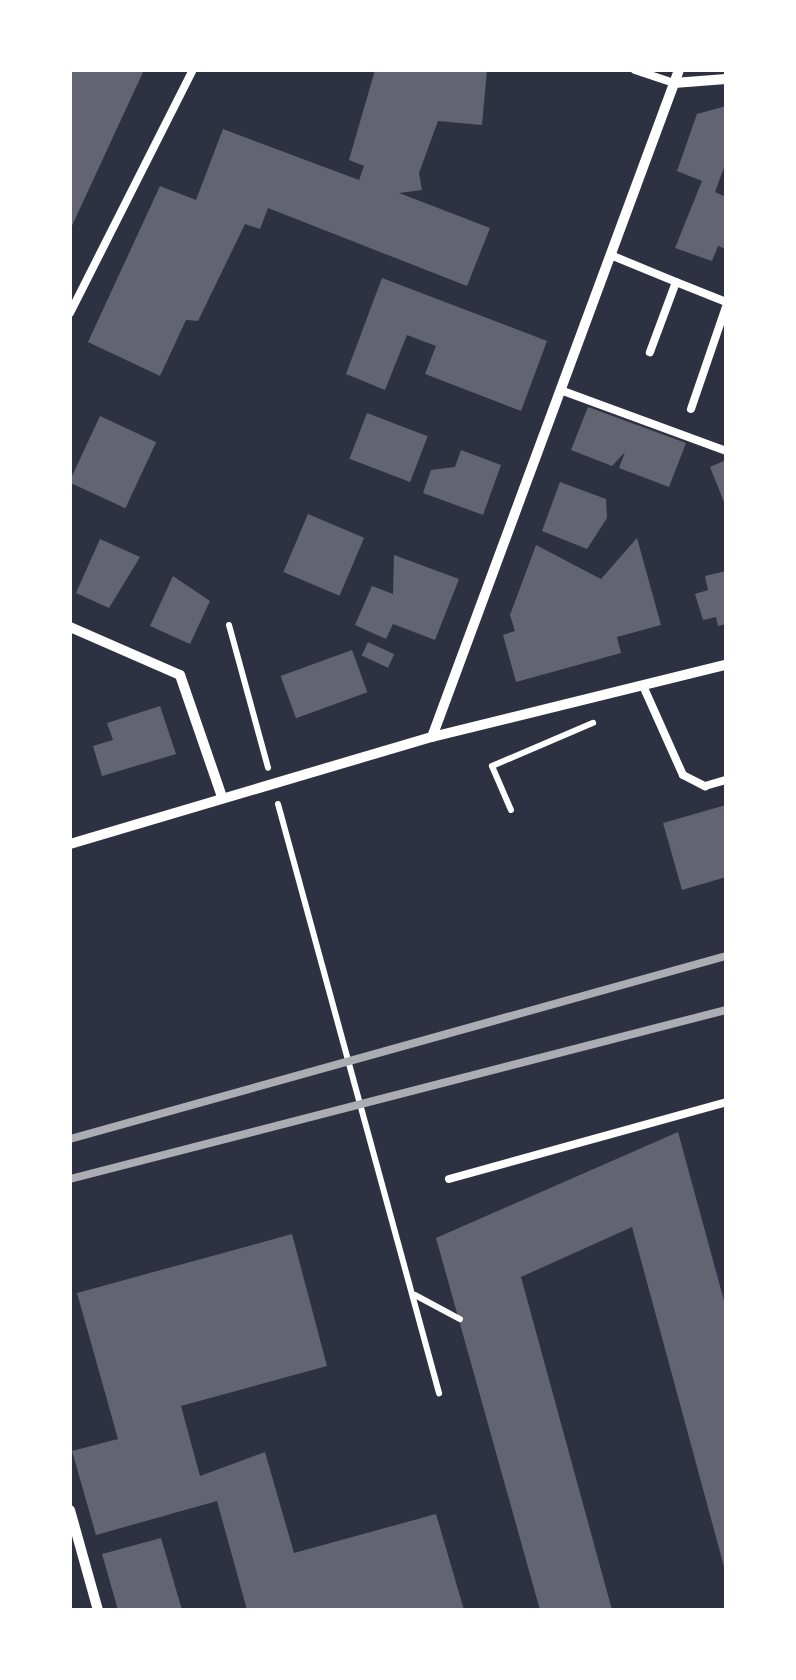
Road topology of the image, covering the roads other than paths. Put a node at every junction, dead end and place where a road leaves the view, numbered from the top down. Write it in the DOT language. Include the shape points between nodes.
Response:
graph roads {
  1 [pos="193,70"];
  2 [pos="636,70"];
  3 [pos="679,70"];
  4 [pos="726,80"];
  5 [pos="674,83"];
  6 [pos="613,256"];
  7 [pos="676,282"];
  8 [pos="726,304"];
  9 [pos="70,313"];
  10 [pos="650,352"];
  11 [pos="563,391"];
  12 [pos="691,409"];
  13 [pos="726,452"];
  14 [pos="70,626"];
  15 [pos="726,665"];
  16 [pos="647,693"];
  17 [pos="432,737"];
  18 [pos="726,780"];
  19 [pos="222,797"];
  20 [pos="70,844"];
  21 [pos="726,1102"];
  22 [pos="449,1179"];
  23 [pos="70,1510"];
  24 [pos="98,1610"];
  1 -- 9 [label="lane"];
  2 -- 5 [label="lane"];
  3 -- 5 [label="street"];
  4 -- 5 [label="street"];
  5 -- 6 [label="street"];
  6 -- 7 [label="lane"];
  6 -- 11 [label="street"];
  7 -- 8 [label="lane"];
  7 -- 10 [label="lane"];
  8 -- 12 [label="lane"];
  11 -- 13 [label="lane"];
  11 -- 17 [label="street"];
  14 -- 19 [label="street" via="180,675"];
  15 -- 16 [label="street"];
  16 -- 17 [label="street"];
  16 -- 18 [label="lane" via="683,774 705,786"];
  17 -- 19 [label="street"];
  19 -- 20 [label="street"];
  21 -- 22 [label="lane"];
  23 -- 24 [label="street"];
}
